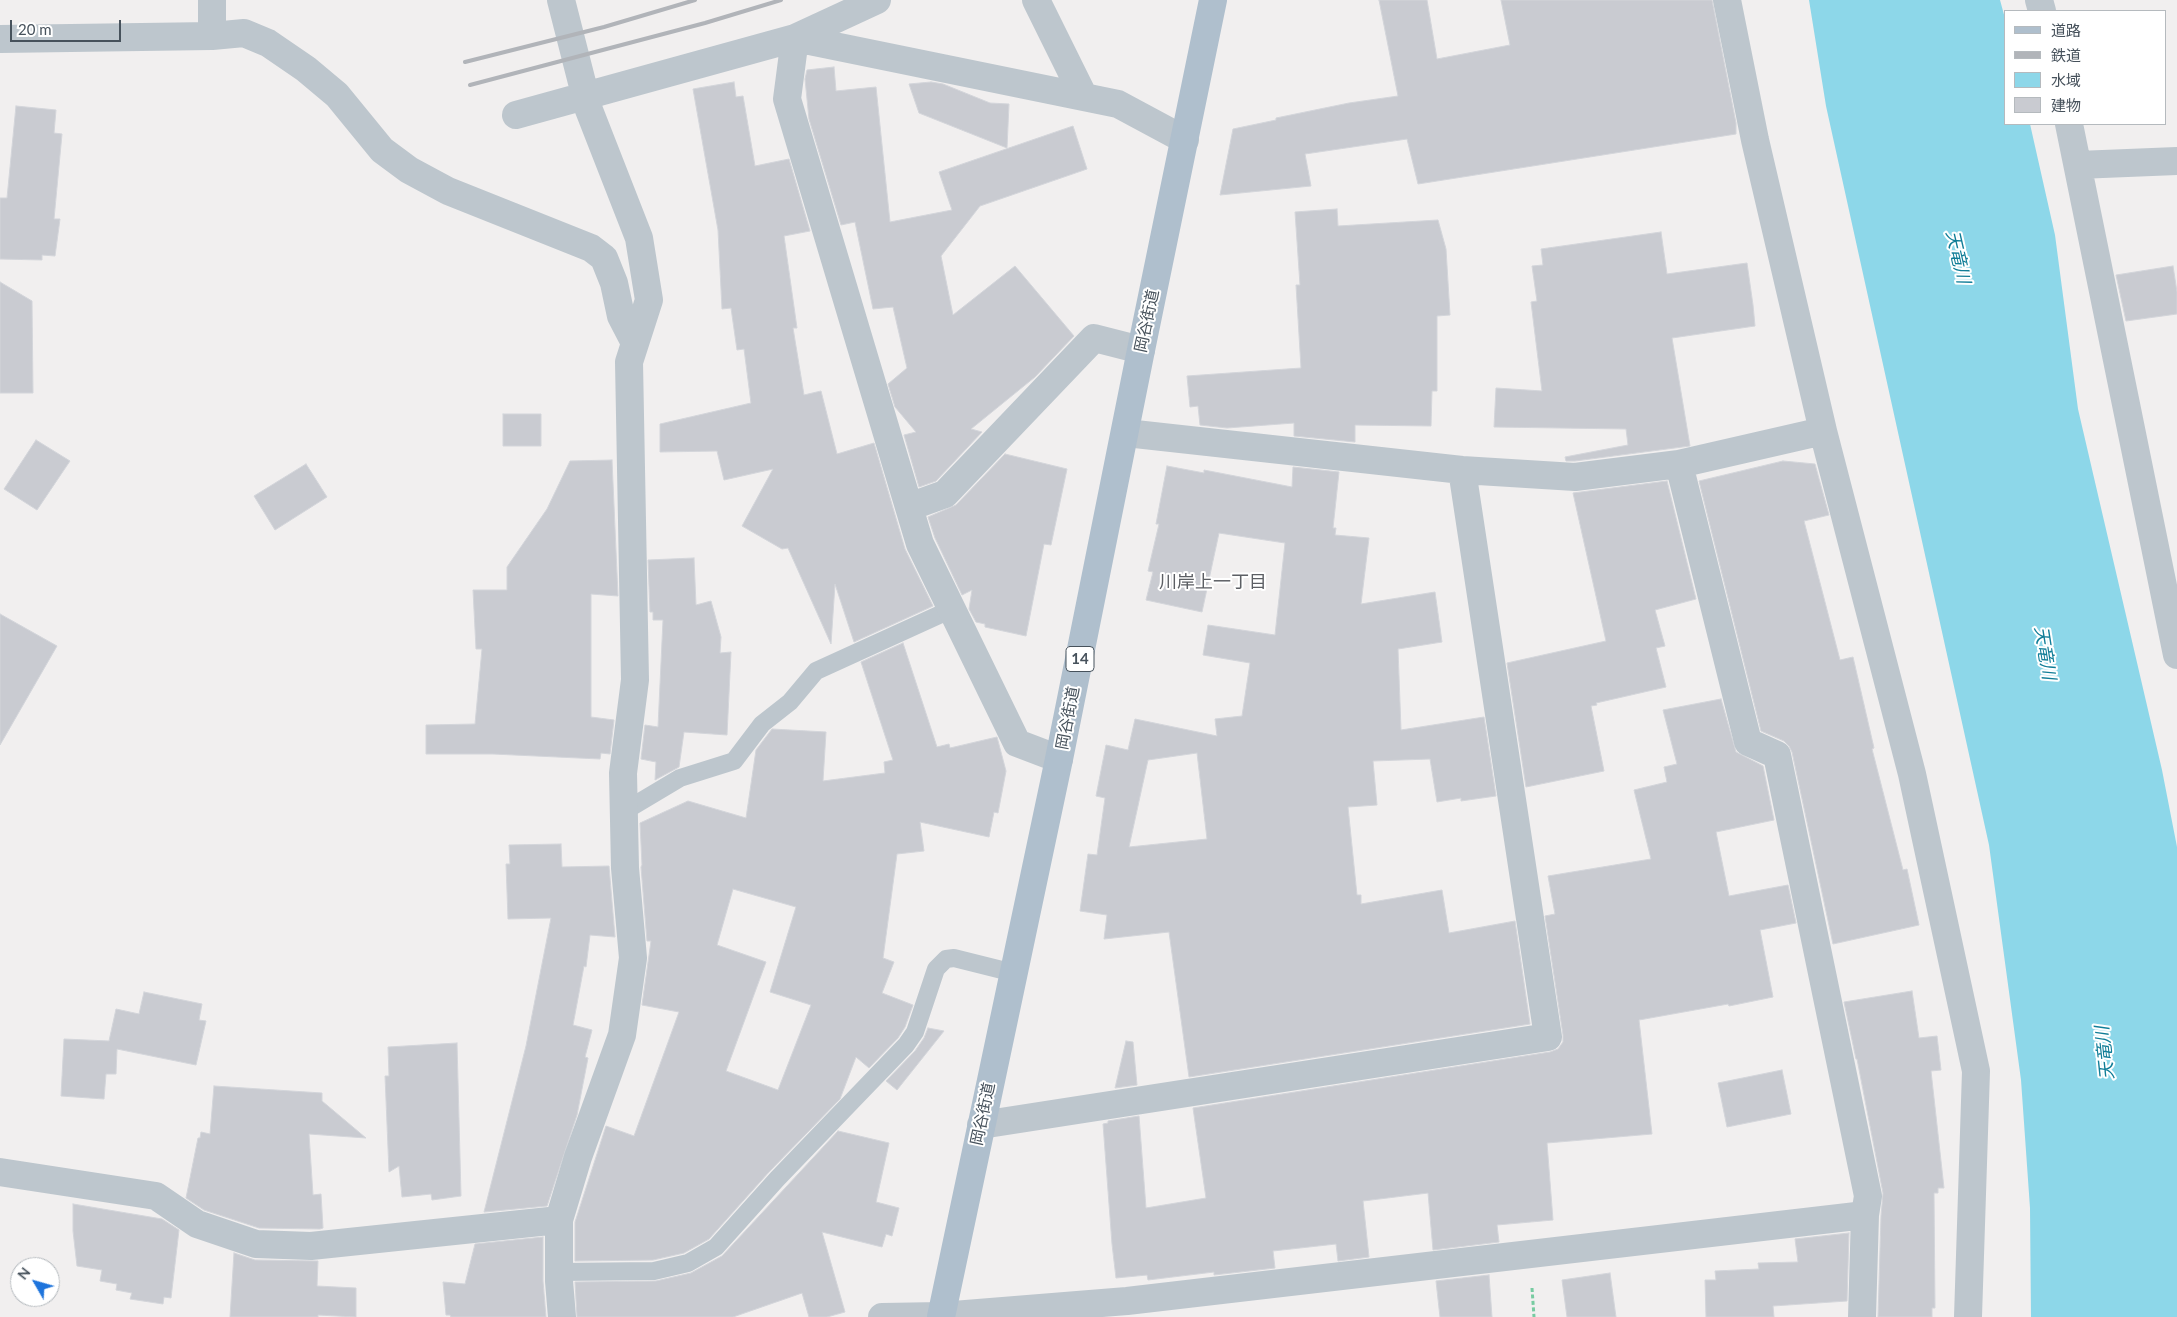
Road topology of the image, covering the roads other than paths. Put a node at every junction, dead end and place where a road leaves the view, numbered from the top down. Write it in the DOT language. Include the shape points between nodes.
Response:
graph roads {
  1 [pos="212,0"];
  2 [pos="877,0"];
  3 [pos="1036,0"];
  4 [pos="1213,0"];
  5 [pos="1727,0"];
  6 [pos="561,2"];
  7 [pos="212,36"];
  8 [pos="795,38"];
  9 [pos="0,39"];
  10 [pos="1084,97"];
  11 [pos="516,115"];
  12 [pos="2069,125"];
  13 [pos="1185,140"];
  14 [pos="2177,161"];
  15 [pos="2078,165"];
  16 [pos="635,343"];
  17 [pos="1141,350"];
  18 [pos="1823,431"];
  19 [pos="1126,434"];
  20 [pos="1679,464"];
  21 [pos="1462,470"];
  22 [pos="909,507"];
  23 [pos="952,609"];
  24 [pos="2177,655"];
  25 [pos="1059,759"];
  26 [pos="623,812"];
  27 [pos="1014,973"];
  28 [pos="981,1125"];
  29 [pos="0,1172"];
  30 [pos="1865,1215"];
  31 [pos="559,1220"];
  32 [pos="559,1272"];
  33 [pos="1128,1309"];
  34 [pos="941,1316"];
  35 [pos="562,1317"];
  36 [pos="882,1317"];
  37 [pos="1862,1317"];
  38 [pos="1968,1317"];
  1 -- 7 [label="street"];
  2 -- 8 [label="street"];
  3 -- 10 [label="street"];
  4 -- 13 [label="main road, 岡谷街道 / 14"];
  5 -- 18 [label="street" via="1755,140"];
  6 -- 16 [label="street" via="588,110 639,238 649,300"];
  7 -- 9 [label="street"];
  7 -- 16 [label="street" via="244,33 268,44 306,69 337,95 382,150 409,170 448,191 591,248 604,258 622,316"];
  8 -- 10 [label="street"];
  8 -- 11 [label="street"];
  8 -- 22 [label="street" via="787,99"];
  10 -- 13 [label="street" via="1118,104"];
  12 -- 15 [label="street"];
  13 -- 17 [label="main road, 岡谷街道 / 14"];
  14 -- 15 [label="street"];
  15 -- 24 [label="street"];
  16 -- 26 [label="street" via="629,362 635,680 623,773"];
  17 -- 19 [label="main road, 岡谷街道 / 14"];
  17 -- 22 [label="street" via="1094,338 945,494"];
  18 -- 20 [label="street"];
  18 -- 38 [label="street" via="1912,774 1976,1071"];
  19 -- 21 [label="street"];
  19 -- 25 [label="main road, 岡谷街道 / 14"];
  20 -- 21 [label="street" via="1575,477"];
  20 -- 30 [label="street" via="1748,742 1777,755 1868,1196"];
  21 -- 28 [label="street" via="1548,1037"];
  22 -- 23 [label="street" via="920,544"];
  23 -- 25 [label="street" via="1017,743"];
  23 -- 26 [label="lane" via="816,671 790,702 762,724 734,761 680,778"];
  25 -- 27 [label="main road, 岡谷街道 / 14"];
  26 -- 31 [label="street" via="633,958 622,1035"];
  27 -- 28 [label="main road, 岡谷街道 / 14"];
  27 -- 32 [label="lane" via="954,958 946,959 936,969 916,1032 906,1045 776,1179 716,1247 688,1263 654,1271"];
  28 -- 34 [label="main road, 岡谷街道 / 14"];
  29 -- 31 [label="street" via="156,1196 197,1224 256,1244 311,1246"];
  30 -- 33 [label="street"];
  30 -- 37 [label="street"];
  31 -- 32 [label="street"];
  32 -- 35 [label="street"];
  33 -- 34 [label="street"];
  34 -- 36 [label="street"];
}
